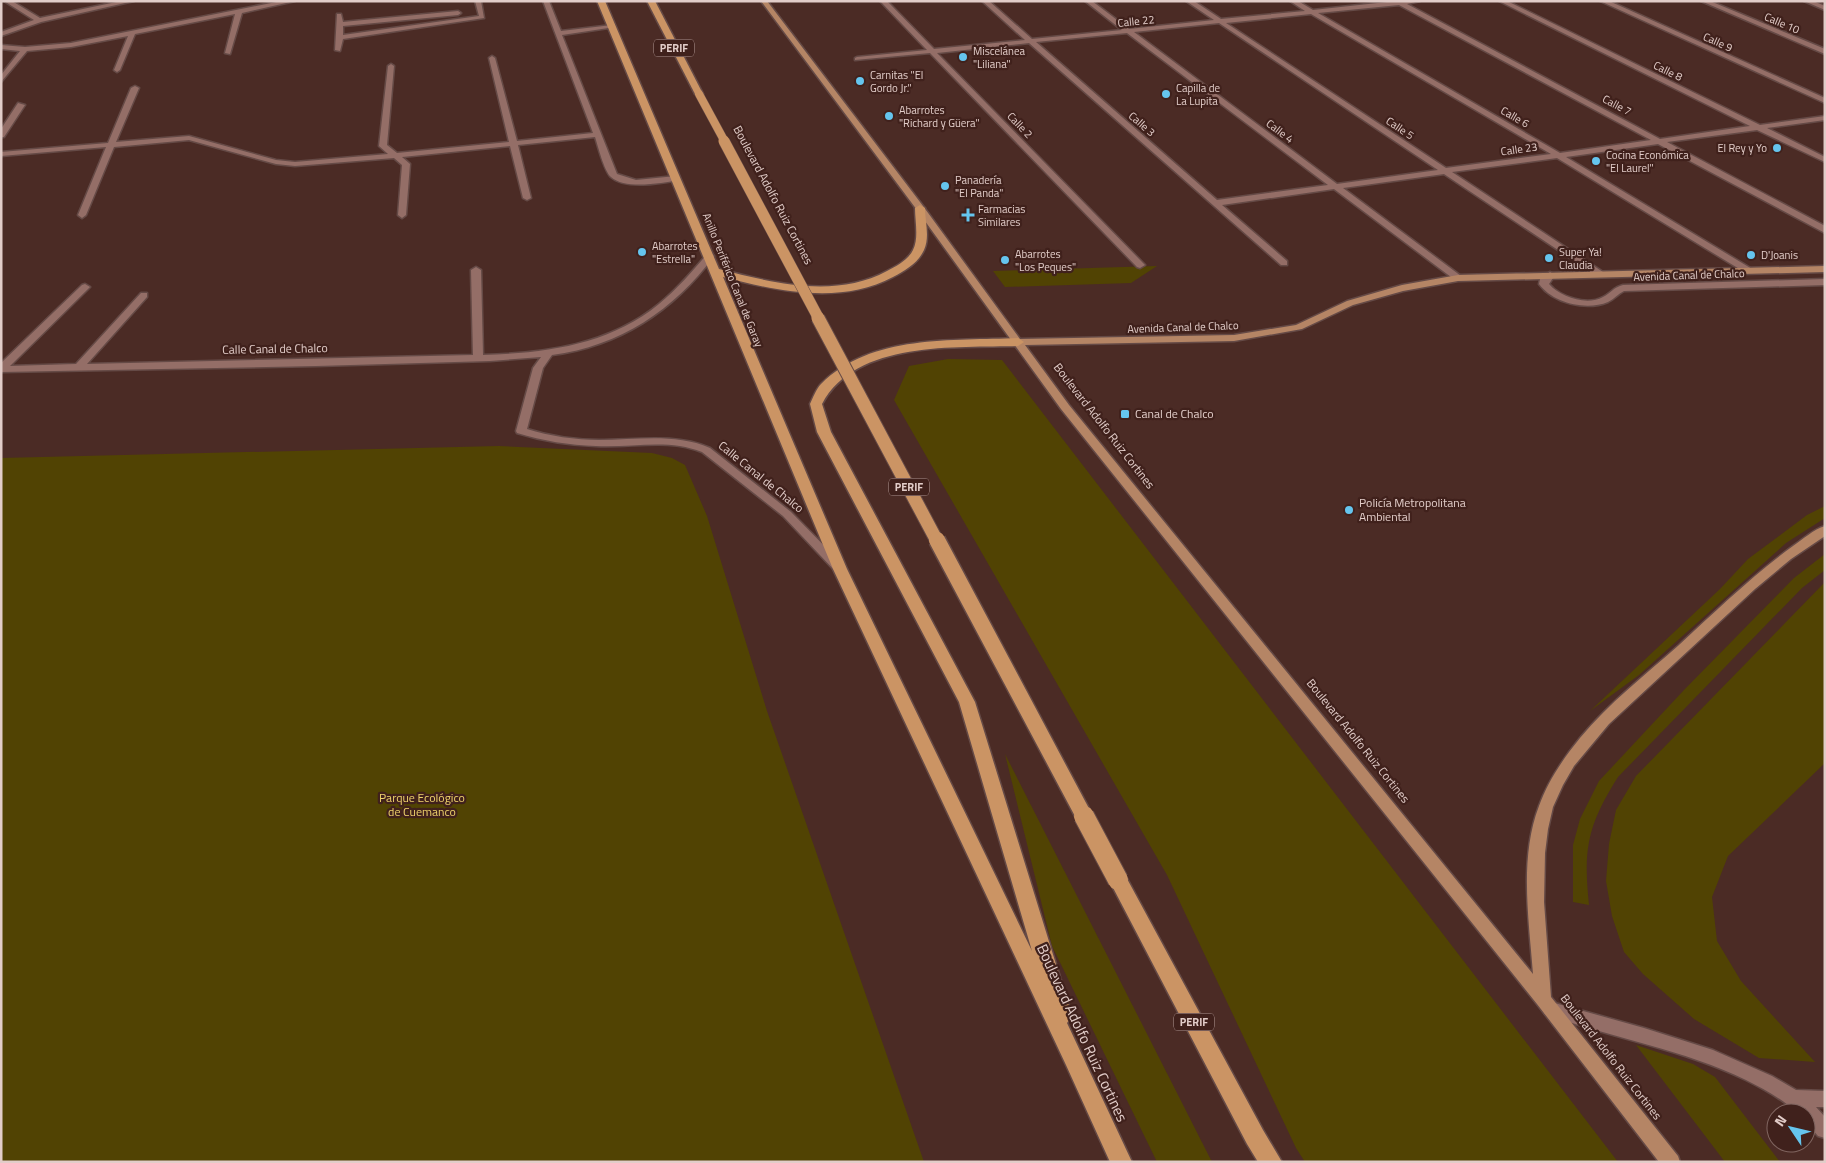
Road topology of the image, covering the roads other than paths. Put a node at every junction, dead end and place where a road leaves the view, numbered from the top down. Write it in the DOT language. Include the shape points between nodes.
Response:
graph roads {
  1 [pos="7,1"];
  2 [pos="131,1"];
  3 [pos="292,1"];
  4 [pos="478,1"];
  5 [pos="546,1"];
  6 [pos="601,1"];
  7 [pos="651,1"];
  8 [pos="764,1"];
  9 [pos="883,1"];
  10 [pos="985,1"];
  11 [pos="1088,1"];
  12 [pos="1188,1"];
  13 [pos="1293,1"];
  14 [pos="1418,1"];
  15 [pos="1502,1"];
  16 [pos="1603,1"];
  17 [pos="1704,1"];
  18 [pos="1807,1"];
  19 [pos="1399,2"];
  20 [pos="1825,8"];
  21 [pos="481,11"];
  22 [pos="240,12"];
  23 [pos="1312,12"];
  24 [pos="339,15"];
  25 [pos="39,20"];
  26 [pos="1220,22"];
  27 [pos="340,24"];
  28 [pos="612,27"];
  29 [pos="1129,32"];
  30 [pos="559,33"];
  31 [pos="1,34"];
  32 [pos="132,34"];
  33 [pos="340,37"];
  34 [pos="1032,42"];
  35 [pos="1,47"];
  36 [pos="25,49"];
  37 [pos="338,50"];
  38 [pos="1825,52"];
  39 [pos="228,53"];
  40 [pos="933,53"];
  41 [pos="492,58"];
  42 [pos="857,59"];
  43 [pos="391,66"];
  44 [pos="117,70"];
  45 [pos="1,80"];
  46 [pos="135,88"];
  47 [pos="1825,101"];
  48 [pos="21,105"];
  49 [pos="1825,118"];
  50 [pos="1758,127"];
  51 [pos="1,134"];
  52 [pos="596,134"];
  53 [pos="1660,141"];
  54 [pos="513,143"];
  55 [pos="112,144"];
  56 [pos="1,154"];
  57 [pos="1558,155"];
  58 [pos="393,156"];
  59 [pos="1825,160"];
  60 [pos="1445,171"];
  61 [pos="676,178"];
  62 [pos="1335,186"];
  63 [pos="527,198"];
  64 [pos="1216,203"];
  65 [pos="920,208"];
  66 [pos="82,215"];
  67 [pos="402,215"];
  68 [pos="1825,230"];
  69 [pos="710,256"];
  70 [pos="1284,263"];
  71 [pos="1140,265"];
  72 [pos="1825,269"];
  73 [pos="476,270"];
  74 [pos="1749,271"];
  75 [pos="716,272"];
  76 [pos="1600,274"];
  77 [pos="1550,275"];
  78 [pos="1458,278"];
  79 [pos="1825,282"];
  80 [pos="85,286"];
  81 [pos="144,295"];
  82 [pos="1018,342"];
  83 [pos="548,354"];
  84 [pos="478,357"];
  85 [pos="80,366"];
  86 [pos="1,369"];
  87 [pos="1825,530"];
  88 [pos="840,569"];
  89 [pos="1547,1004"];
  90 [pos="1077,1065"];
  91 [pos="1794,1098"];
  92 [pos="1825,1099"];
  93 [pos="1825,1130"];
  94 [pos="1121,1162"];
  95 [pos="1271,1162"];
  96 [pos="1671,1162"];
  1 -- 25 [label="street"];
  2 -- 25 [label="street"];
  3 -- 22 [label="street"];
  4 -- 21 [label="street"];
  5 -- 30 [label="street"];
  6 -- 28 [label="highway, Anillo Periférico Canal de Garay"];
  7 -- 95 [label="highway, Boulevard Adolfo Ruiz Cortines / PERIF, bridge"];
  8 -- 65 [label="main road"];
  9 -- 40 [label="street, Calle 2"];
  10 -- 34 [label="street, Calle 3"];
  11 -- 29 [label="street, Calle 4"];
  12 -- 26 [label="street, Calle 5"];
  13 -- 23 [label="street, Calle 6"];
  14 -- 19 [label="street, Calle 22"];
  15 -- 50 [label="street, Calle 8"];
  16 -- 47 [label="street, Calle 9"];
  17 -- 38 [label="street, Calle 10"];
  18 -- 20 [label="street"];
  19 -- 23 [label="street, Calle 22"];
  19 -- 53 [label="street, Calle 7"];
  21 -- 27 [label="street"];
  21 -- 33 [label="street" via="482,17 473,19"];
  22 -- 32 [label="street"];
  22 -- 39 [label="street"];
  23 -- 26 [label="street, Calle 22"];
  23 -- 57 [label="street, Calle 6"];
  24 -- 27 [label="street"];
  25 -- 31 [label="street"];
  26 -- 29 [label="street, Calle 22"];
  26 -- 60 [label="street, Calle 5"];
  27 -- 33 [label="street"];
  28 -- 30 [label="street"];
  28 -- 61 [label="highway, Anillo Periférico Canal de Garay"];
  29 -- 34 [label="street, Calle 22"];
  29 -- 62 [label="street, Calle 4"];
  30 -- 52 [label="street"];
  32 -- 36 [label="street"];
  32 -- 44 [label="street"];
  33 -- 37 [label="street"];
  34 -- 40 [label="street, Calle 22"];
  34 -- 64 [label="street, Calle 3"];
  35 -- 36 [label="street"];
  36 -- 45 [label="street"];
  40 -- 42 [label="street, Calle 22"];
  40 -- 71 [label="street, Calle 2"];
  41 -- 54 [label="street"];
  43 -- 58 [label="street" via="383,146"];
  46 -- 55 [label="street"];
  48 -- 51 [label="street"];
  49 -- 50 [label="street, Calle 23"];
  50 -- 53 [label="street, Calle 23"];
  50 -- 59 [label="street, Calle 8"];
  52 -- 54 [label="street"];
  52 -- 61 [label="street" via="613,175 620,180"];
  53 -- 57 [label="street, Calle 23"];
  53 -- 68 [label="street, Calle 7"];
  54 -- 58 [label="street"];
  54 -- 63 [label="street"];
  55 -- 56 [label="street"];
  55 -- 58 [label="street" via="195,138 289,164"];
  55 -- 66 [label="street"];
  57 -- 60 [label="street, Calle 23"];
  57 -- 74 [label="street, Calle 6"];
  58 -- 67 [label="street" via="406,164"];
  60 -- 62 [label="street, Calle 23"];
  60 -- 76 [label="street, Calle 5"];
  61 -- 69 [label="highway, Anillo Periférico Canal de Garay"];
  62 -- 64 [label="street, Calle 23"];
  62 -- 78 [label="street, Calle 4"];
  64 -- 70 [label="street, Calle 3"];
  65 -- 75 [label="highway" via="920,247 909,263 890,276 829,290 768,286"];
  65 -- 82 [label="main road"];
  69 -- 75 [label="highway, Anillo Periférico Canal de Garay"];
  69 -- 83 [label="street, Calle Canal de Chalco" via="679,293 636,325 603,340"];
  72 -- 74 [label="main road, Avenida Canal de Chalco"];
  73 -- 84 [label="street"];
  74 -- 76 [label="main road, Avenida Canal de Chalco"];
  75 -- 88 [label="highway, Anillo Periférico Canal de Garay"];
  76 -- 77 [label="main road, Avenida Canal de Chalco"];
  77 -- 78 [label="main road, Avenida Canal de Chalco"];
  77 -- 79 [label="street, Avenida Canal de Chalco" via="1544,284 1554,294 1590,302 1607,299 1623,288"];
  78 -- 82 [label="main road, Avenida Canal de Chalco" via="1402,288 1350,303 1299,327 1234,338"];
  80 -- 86 [label="street"];
  81 -- 85 [label="street"];
  82 -- 89 [label="main road, Boulevard Adolfo Ruiz Cortines" via="1065,407"];
  82 -- 90 [label="highway" via="925,346 887,352 853,366 825,386 816,404 824,432 967,702"];
  83 -- 84 [label="street, Calle Canal de Chalco"];
  83 -- 88 [label="street, Calle Canal de Chalco" via="538,368 521,430 563,440 672,442 692,444 706,450 788,514"];
  84 -- 85 [label="street, Calle Canal de Chalco"];
  85 -- 86 [label="street, Calle Canal de Chalco"];
  87 -- 89 [label="main road" via="1750,586 1628,699 1583,744 1561,774 1546,807 1537,872"];
  88 -- 90 [label="highway, Boulevard Adolfo Ruiz Cortines"];
  89 -- 91 [label="street" via="1694,1051"];
  89 -- 96 [label="main road, Boulevard Adolfo Ruiz Cortines"];
  90 -- 94 [label="highway, Boulevard Adolfo Ruiz Cortines"];
  91 -- 92 [label="street"];
  91 -- 93 [label="street"];
}
